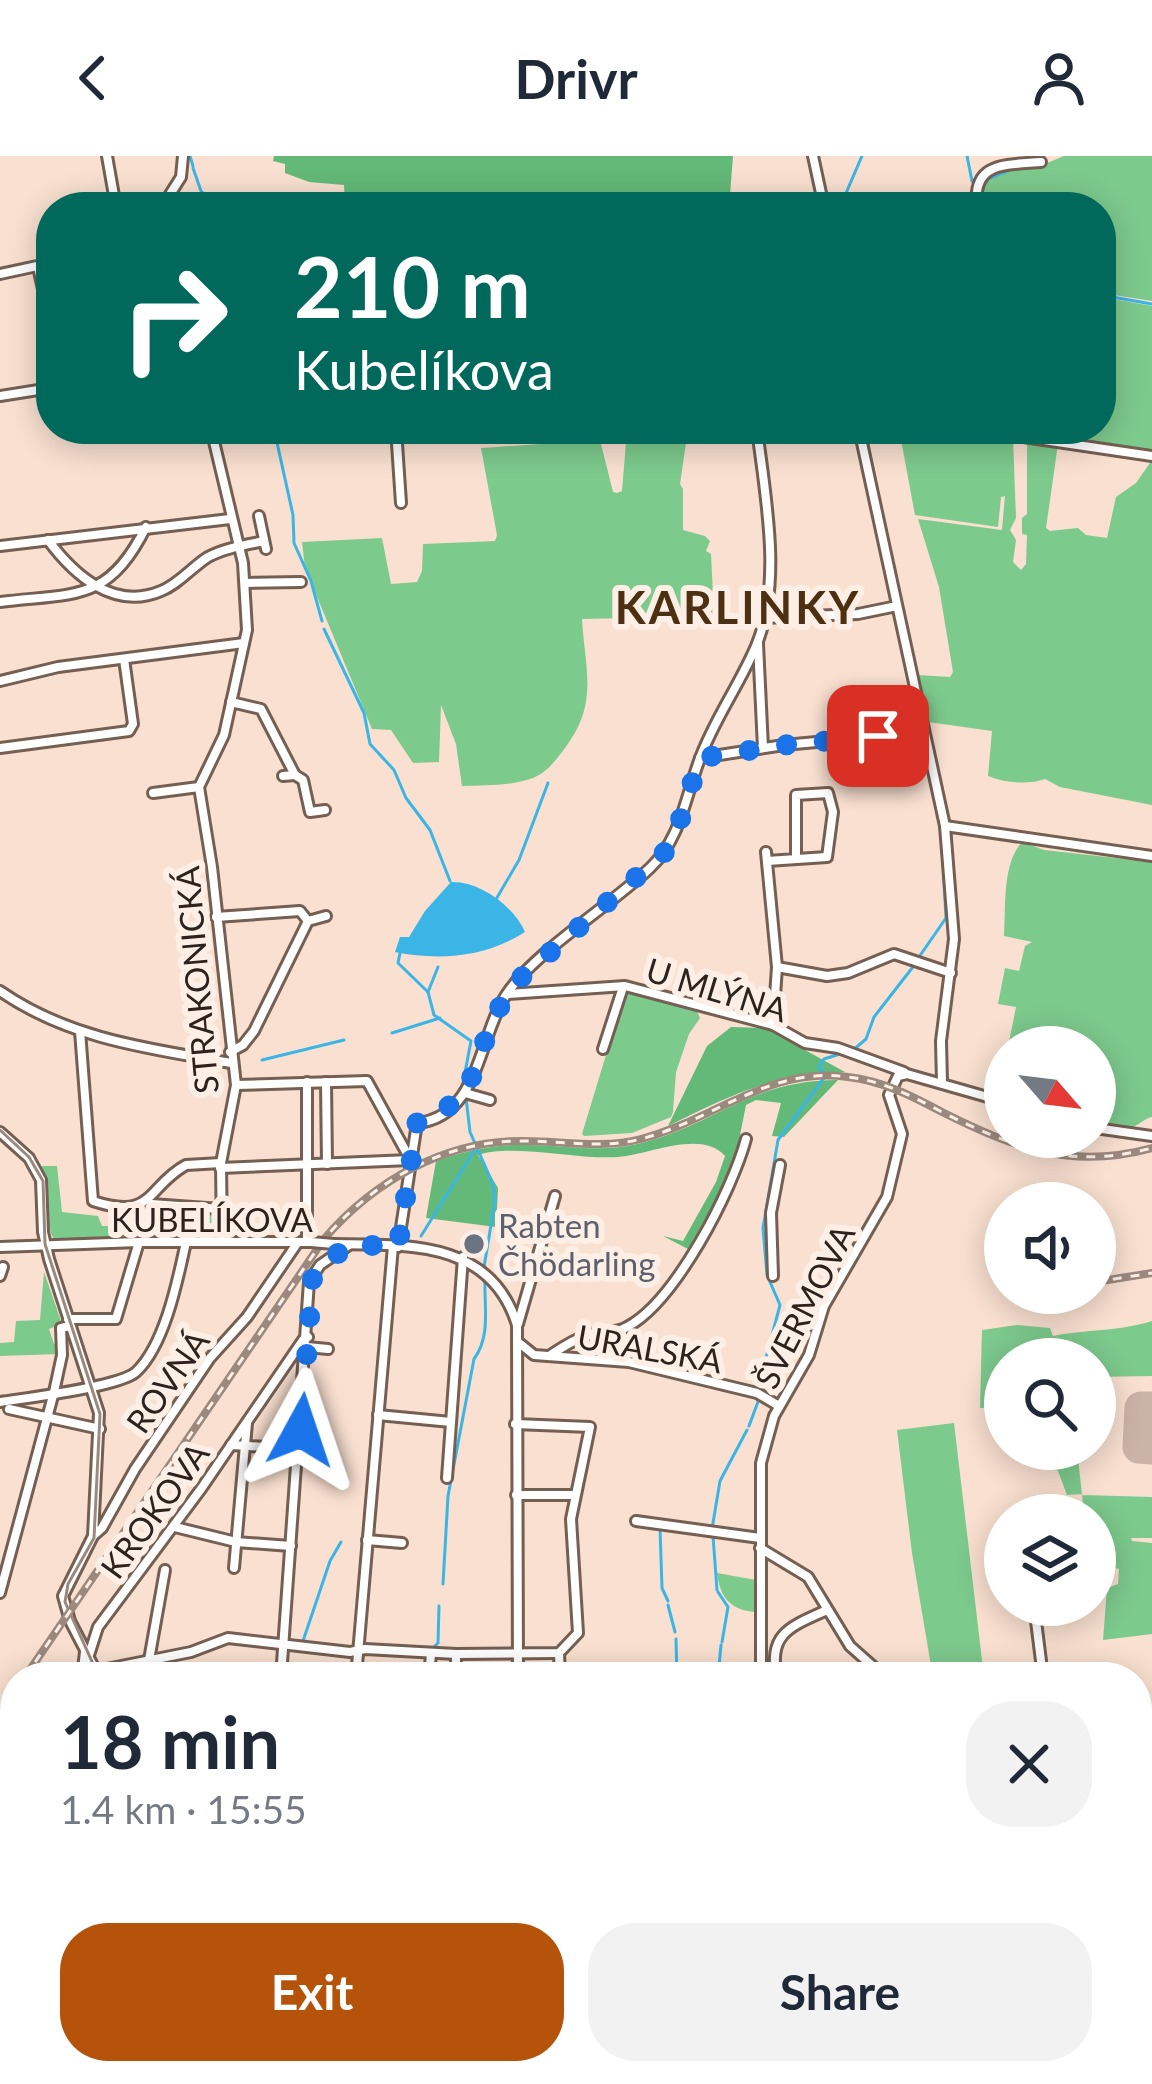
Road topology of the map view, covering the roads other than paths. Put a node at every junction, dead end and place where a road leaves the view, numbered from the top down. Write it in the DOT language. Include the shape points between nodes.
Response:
graph roads {
  1 [pos="107,156"];
  2 [pos="183,156"];
  3 [pos="813,156"];
  4 [pos="1040,162"];
  5 [pos="113,192"];
  6 [pos="172,192"];
  7 [pos="820,192"];
  8 [pos="976,192"];
  9 [pos="36,267"];
  10 [pos="0,274"];
  11 [pos="36,390"];
  12 [pos="0,396"];
  13 [pos="214,444"];
  14 [pos="397,444"];
  15 [pos="759,444"];
  16 [pos="862,444"];
  17 [pos="1071,444"];
  18 [pos="1152,456"];
  19 [pos="401,503"];
  20 [pos="259,516"];
  21 [pos="230,519"];
  22 [pos="146,527"];
  23 [pos="48,540"];
  24 [pos="0,545"];
  25 [pos="238,547"];
  26 [pos="301,582"];
  27 [pos="244,583"];
  28 [pos="97,588"];
  29 [pos="0,602"];
  30 [pos="897,606"];
  31 [pos="763,618"];
  32 [pos="244,643"];
  33 [pos="758,643"];
  34 [pos="124,658"];
  35 [pos="0,681"];
  36 [pos="231,702"];
  37 [pos="924,732"];
  38 [pos="0,748"];
  39 [pos="763,748"];
  40 [pos="700,758"];
  41 [pos="295,775"];
  42 [pos="283,776"];
  43 [pos="199,787"];
  44 [pos="153,793"];
  45 [pos="325,810"];
  46 [pos="945,826"];
  47 [pos="1152,856"];
  48 [pos="796,860"];
  49 [pos="326,916"];
  50 [pos="216,917"];
  51 [pos="308,922"];
  52 [pos="777,967"];
  53 [pos="951,974"];
  54 [pos="623,986"];
  55 [pos="0,991"];
  56 [pos="506,994"];
  57 [pos="772,1025"];
  58 [pos="80,1031"];
  59 [pos="603,1048"];
  60 [pos="230,1052"];
  61 [pos="231,1064"];
  62 [pos="907,1074"];
  63 [pos="307,1082"];
  64 [pos="326,1082"];
  65 [pos="942,1084"];
  66 [pos="236,1085"];
  67 [pos="462,1096"];
  68 [pos="984,1096"];
  69 [pos="490,1100"];
  70 [pos="1116,1131"];
  71 [pos="0,1132"];
  72 [pos="1152,1136"];
  73 [pos="746,1139"];
  74 [pos="410,1160"];
  75 [pos="327,1164"];
  76 [pos="308,1165"];
  77 [pos="780,1165"];
  78 [pos="221,1166"];
  79 [pos="555,1196"];
  80 [pos="151,1204"];
  81 [pos="221,1209"];
  82 [pos="140,1242"];
  83 [pos="186,1242"];
  84 [pos="222,1242"];
  85 [pos="277,1242"];
  86 [pos="305,1242"];
  87 [pos="45,1244"];
  88 [pos="350,1244"];
  89 [pos="395,1246"];
  90 [pos="0,1247"];
  91 [pos="285,1256"];
  92 [pos="463,1257"];
  93 [pos="773,1276"];
  94 [pos="68,1319"];
  95 [pos="517,1325"];
  96 [pos="516,1340"];
  97 [pos="308,1342"];
  98 [pos="328,1348"];
  99 [pos="549,1356"];
  100 [pos="91,1386"];
  101 [pos="54,1392"];
  102 [pos="4,1405"];
  103 [pos="779,1406"];
  104 [pos="378,1414"];
  105 [pos="47,1417"];
  106 [pos="247,1422"];
  107 [pos="451,1422"];
  108 [pos="515,1424"];
  109 [pos="100,1429"];
  110 [pos="231,1445"];
  111 [pos="246,1446"];
  112 [pos="299,1449"];
  113 [pos="447,1478"];
  114 [pos="517,1495"];
  115 [pos="574,1496"];
  116 [pos="636,1521"];
  117 [pos="174,1527"];
  118 [pos="93,1536"];
  119 [pos="367,1540"];
  120 [pos="236,1542"];
  121 [pos="402,1543"];
  122 [pos="760,1543"];
  123 [pos="291,1546"];
  124 [pos="234,1568"];
  125 [pos="166,1570"];
  126 [pos="0,1590"];
  127 [pos="827,1610"];
  128 [pos="1037,1626"];
  129 [pos="283,1646"];
  130 [pos="358,1650"];
  131 [pos="518,1652"];
  132 [pos="559,1653"];
  133 [pos="87,1654"];
  134 [pos="431,1654"];
  135 [pos="456,1654"];
  136 [pos="149,1660"];
  137 [pos="85,1662"];
  138 [pos="91,1662"];
  139 [pos="142,1662"];
  140 [pos="282,1662"];
  141 [pos="357,1662"];
  142 [pos="430,1662"];
  143 [pos="456,1662"];
  144 [pos="518,1662"];
  145 [pos="559,1662"];
  146 [pos="761,1662"];
  147 [pos="775,1662"];
  148 [pos="868,1662"];
  149 [pos="1041,1662"];
  1 -- 5 [label="street"];
  2 -- 6 [label="street"];
  3 -- 7 [label="street"];
  4 -- 8 [label="street" via="981,176"];
  9 -- 10 [label="street"];
  11 -- 12 [label="street"];
  13 -- 21 [label="street"];
  14 -- 19 [label="street"];
  15 -- 31 [label="street" via="772,544"];
  16 -- 30 [label="street"];
  17 -- 18 [label="street"];
  20 -- 25 [label="street" via="265,545"];
  21 -- 22 [label="street"];
  21 -- 25 [label="street"];
  22 -- 23 [label="street"];
  22 -- 28 [label="street" via="127,561"];
  23 -- 24 [label="street"];
  23 -- 28 [label="street"];
  25 -- 27 [label="street"];
  25 -- 28 [label="street" via="205,559 163,591 136,596"];
  26 -- 27 [label="street"];
  27 -- 32 [label="street"];
  28 -- 29 [label="street"];
  30 -- 31 [label="street"];
  30 -- 37 [label="street"];
  31 -- 33 [label="street"];
  32 -- 34 [label="street"];
  32 -- 36 [label="street"];
  33 -- 39 [label="street"];
  33 -- 40 [label="street"];
  34 -- 35 [label="street"];
  34 -- 38 [label="street" via="129,731"];
  36 -- 41 [label="street" via="261,709"];
  36 -- 43 [label="street"];
  37 -- 39 [label="street"];
  37 -- 46 [label="street"];
  39 -- 40 [label="street"];
  40 -- 56 [label="street" via="664,853"];
  41 -- 42 [label="street"];
  41 -- 45 [label="street" via="310,812"];
  43 -- 44 [label="street"];
  43 -- 50 [label="street, STRAKONICKÁ"];
  46 -- 47 [label="street"];
  46 -- 53 [label="street"];
  48 -- 48 [label="street" via="830,857 832,796 824,792 793,795"];
  48 -- 52 [label="street" via="766,856"];
  49 -- 51 [label="street"];
  50 -- 51 [label="street" via="300,911"];
  50 -- 60 [label="street, STRAKONICKÁ"];
  51 -- 60 [label="street" via="254,1031"];
  52 -- 53 [label="street" via="848,974 894,954"];
  52 -- 57 [label="street"];
  53 -- 65 [label="street"];
  54 -- 56 [label="street, U MLÝNA"];
  54 -- 57 [label="street, U MLÝNA"];
  54 -- 59 [label="street"];
  55 -- 58 [label="street"];
  56 -- 67 [label="street"];
  57 -- 62 [label="street, U MLÝNA"];
  58 -- 61 [label="street"];
  58 -- 78 [label="street" via="94,1202 136,1207 178,1169"];
  60 -- 61 [label="street, STRAKONICKÁ"];
  61 -- 66 [label="street, STRAKONICKÁ"];
  62 -- 65 [label="street"];
  62 -- 103 [label="street, ŠVERMOVA" via="889,1090 902,1134 887,1197"];
  63 -- 64 [label="street"];
  63 -- 66 [label="street"];
  63 -- 76 [label="street"];
  64 -- 74 [label="street" via="367,1081"];
  64 -- 75 [label="street"];
  65 -- 68 [label="street"];
  66 -- 78 [label="street, STRAKONICKÁ"];
  67 -- 69 [label="street"];
  67 -- 74 [label="street" via="432,1121 417,1123"];
  70 -- 72 [label="street"];
  71 -- 87 [label="street" via="39,1173"];
  73 -- 99 [label="street" via="715,1212 649,1313"];
  74 -- 75 [label="street"];
  74 -- 89 [label="street"];
  75 -- 76 [label="street"];
  76 -- 78 [label="street"];
  76 -- 86 [label="street"];
  77 -- 93 [label="street"];
  78 -- 81 [label="street, STRAKONICKÁ"];
  79 -- 95 [label="street"];
  80 -- 81 [label="street"];
  81 -- 84 [label="street, STRAKONICKÁ"];
  82 -- 83 [label="street, KUBELÍKOVA"];
  82 -- 87 [label="street, KUBELÍKOVA"];
  82 -- 94 [label="street" via="116,1319"];
  83 -- 84 [label="street, KUBELÍKOVA"];
  83 -- 100 [label="street" via="170,1313 140,1365"];
  84 -- 85 [label="street, KUBELÍKOVA"];
  85 -- 86 [label="street, KUBELÍKOVA"];
  85 -- 91 [label="street"];
  86 -- 88 [label="street, KUBELÍKOVA, bridge"];
  86 -- 91 [label="street, ROVNÁ"];
  87 -- 90 [label="street, KUBELÍKOVA"];
  87 -- 94 [label="street"];
  88 -- 89 [label="street, KUBELÍKOVA"];
  88 -- 97 [label="street" via="313,1273"];
  89 -- 92 [label="street, KUBELÍKOVA"];
  89 -- 104 [label="street"];
  91 -- 118 [label="street, ROVNÁ"];
  92 -- 95 [label="street" via="511,1306"];
  92 -- 107 [label="street"];
  94 -- 100 [label="street"];
  94 -- 101 [label="street"];
  95 -- 96 [label="street"];
  96 -- 99 [label="street, URALSKÁ" via="526,1352"];
  96 -- 108 [label="street"];
  97 -- 98 [label="street"];
  97 -- 106 [label="street, KROKOVA"];
  97 -- 112 [label="street"];
  99 -- 103 [label="street, URALSKÁ" via="629,1362 757,1393"];
  100 -- 101 [label="street"];
  100 -- 109 [label="street"];
  101 -- 102 [label="street"];
  101 -- 105 [label="street"];
  102 -- 105 [label="street"];
  103 -- 122 [label="street, ŠVERMOVA" via="760,1468"];
  104 -- 107 [label="street"];
  104 -- 119 [label="street"];
  105 -- 109 [label="street"];
  105 -- 126 [label="street"];
  106 -- 110 [label="street, KROKOVA"];
  106 -- 111 [label="street"];
  107 -- 113 [label="street"];
  108 -- 114 [label="street"];
  108 -- 115 [label="street" via="590,1427"];
  109 -- 118 [label="street"];
  110 -- 111 [label="street"];
  110 -- 117 [label="street, KROKOVA"];
  111 -- 112 [label="street"];
  111 -- 120 [label="street"];
  112 -- 123 [label="street"];
  114 -- 115 [label="street"];
  114 -- 131 [label="street"];
  115 -- 132 [label="street" via="578,1633"];
  116 -- 122 [label="street"];
  117 -- 120 [label="street"];
  117 -- 133 [label="street, KROKOVA" via="98,1627"];
  118 -- 133 [label="street, ROVNÁ" via="63,1596"];
  119 -- 121 [label="street"];
  119 -- 130 [label="street"];
  120 -- 123 [label="street"];
  120 -- 124 [label="street"];
  122 -- 127 [label="street" via="800,1569"];
  122 -- 146 [label="street, ŠVERMOVA"];
  123 -- 129 [label="street"];
  125 -- 136 [label="street"];
  127 -- 147 [label="street" via="776,1641"];
  127 -- 148 [label="street"];
  128 -- 149 [label="street"];
  129 -- 130 [label="street"];
  129 -- 136 [label="street" via="228,1638"];
  129 -- 140 [label="street"];
  130 -- 134 [label="street"];
  130 -- 141 [label="street"];
  131 -- 132 [label="street"];
  131 -- 135 [label="street"];
  131 -- 144 [label="street"];
  132 -- 145 [label="street"];
  133 -- 137 [label="street"];
  133 -- 138 [label="street, ROVNÁ"];
  134 -- 135 [label="street"];
  134 -- 142 [label="street"];
  135 -- 143 [label="street"];
  136 -- 139 [label="street"];
}
